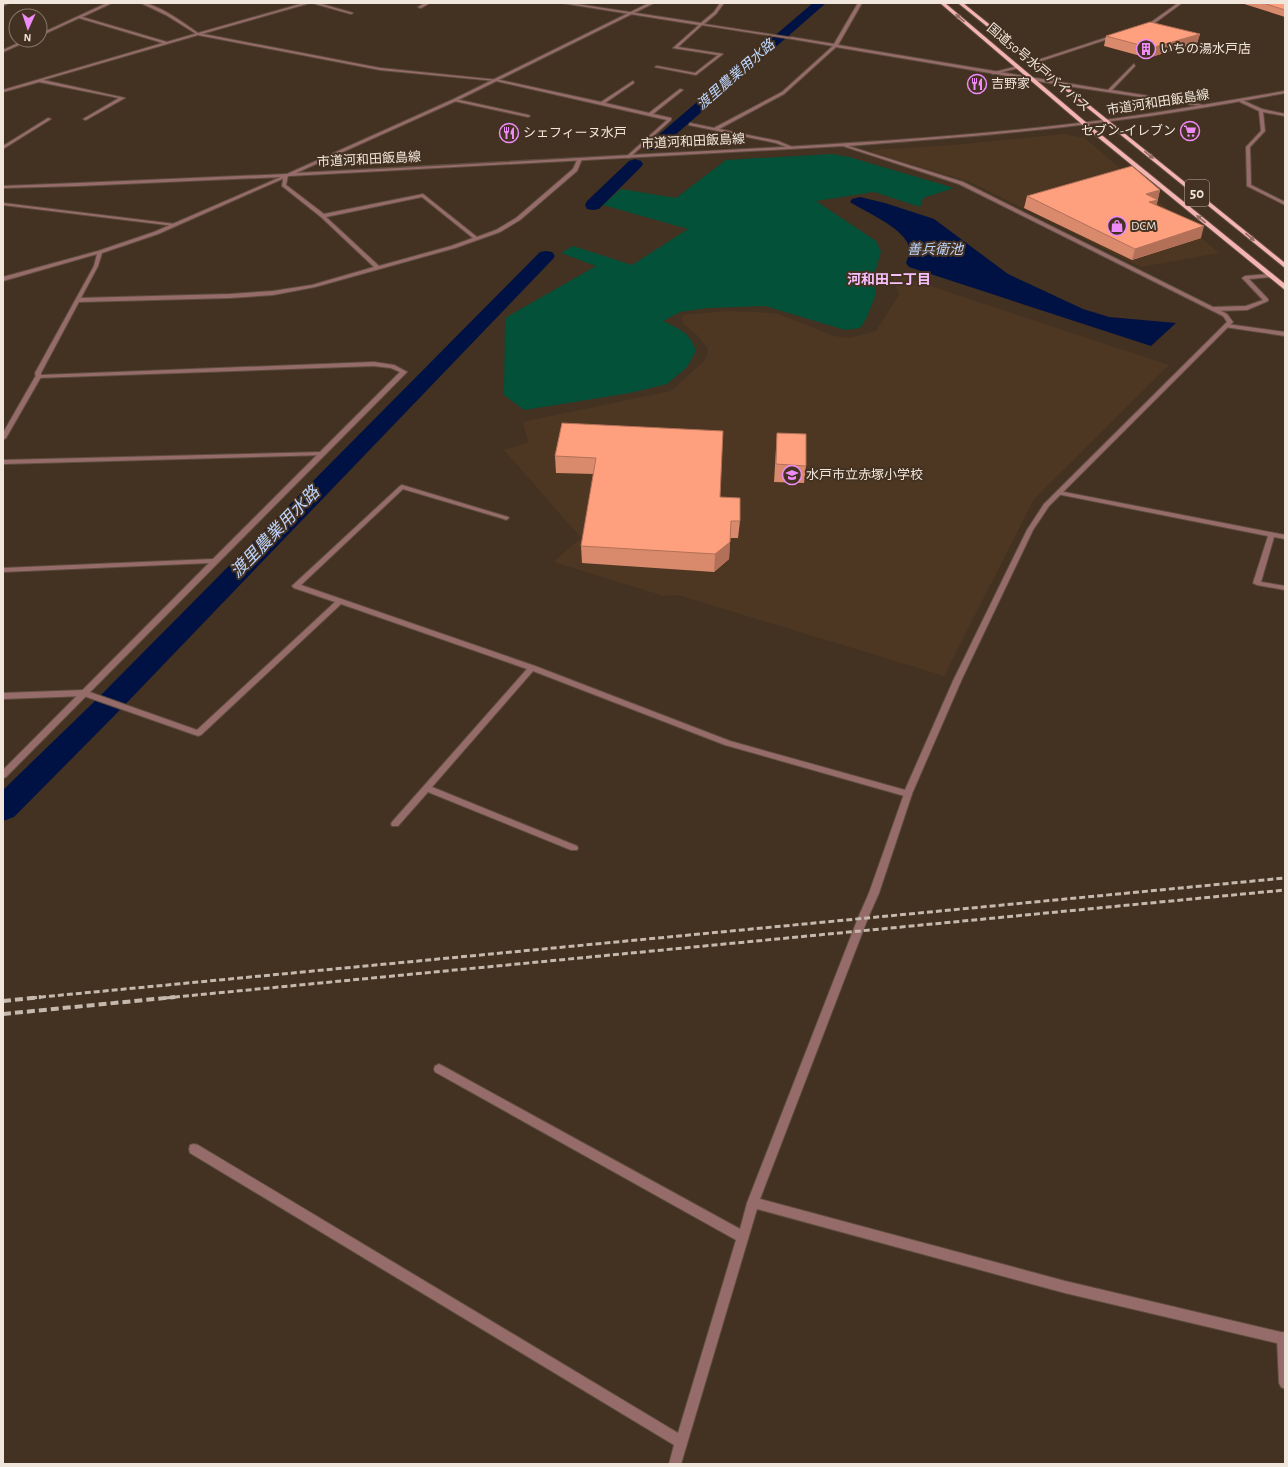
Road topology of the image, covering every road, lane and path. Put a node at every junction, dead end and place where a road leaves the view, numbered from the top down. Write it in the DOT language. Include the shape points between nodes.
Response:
graph roads {
  1 [pos="7,3"];
  2 [pos="110,3"];
  3 [pos="143,3"];
  4 [pos="308,3"];
  5 [pos="314,3"];
  6 [pos="428,3"];
  7 [pos="564,3"];
  8 [pos="652,3"];
  9 [pos="722,3"];
  10 [pos="860,3"];
  11 [pos="942,3"];
  12 [pos="960,3"];
  13 [pos="1180,3"];
  14 [pos="3,5"];
  15 [pos="420,7"];
  16 [pos="351,13"];
  17 [pos="631,13"];
  18 [pos="78,18"];
  19 [pos="703,23"];
  20 [pos="1137,29"];
  21 [pos="48,31"];
  22 [pos="1123,33"];
  23 [pos="198,34"];
  24 [pos="168,43"];
  25 [pos="835,46"];
  26 [pos="1034,62"];
  27 [pos="1134,65"];
  28 [pos="1018,67"];
  29 [pos="657,68"];
  30 [pos="993,73"];
  31 [pos="1032,78"];
  32 [pos="496,80"];
  33 [pos="37,81"];
  34 [pos="633,82"];
  35 [pos="1061,84"];
  36 [pos="3,90"];
  37 [pos="681,90"];
  38 [pos="1110,91"];
  39 [pos="1285,92"];
  40 [pos="455,100"];
  41 [pos="1241,101"];
  42 [pos="603,103"];
  43 [pos="1207,106"];
  44 [pos="1261,110"];
  45 [pos="650,114"];
  46 [pos="1285,115"];
  47 [pos="528,116"];
  48 [pos="49,119"];
  49 [pos="85,119"];
  50 [pos="1108,122"];
  51 [pos="690,124"];
  52 [pos="1086,125"];
  53 [pos="715,129"];
  54 [pos="842,146"];
  55 [pos="3,148"];
  56 [pos="791,148"];
  57 [pos="629,157"];
  58 [pos="580,159"];
  59 [pos="286,175"];
  60 [pos="3,187"];
  61 [pos="3,204"];
  62 [pos="1285,204"];
  63 [pos="323,216"];
  64 [pos="175,225"];
  65 [pos="478,239"];
  66 [pos="100,252"];
  67 [pos="1285,266"];
  68 [pos="378,268"];
  69 [pos="1270,276"];
  70 [pos="3,280"];
  71 [pos="1285,288"];
  72 [pos="79,300"];
  73 [pos="1213,309"];
  74 [pos="1227,326"];
  75 [pos="1285,334"];
  76 [pos="38,377"];
  77 [pos="3,438"];
  78 [pos="322,454"];
  79 [pos="3,462"];
  80 [pos="1059,493"];
  81 [pos="506,518"];
  82 [pos="1272,534"];
  83 [pos="1285,537"];
  84 [pos="214,561"];
  85 [pos="3,570"];
  86 [pos="1285,588"];
  87 [pos="340,601"];
  88 [pos="532,668"];
  89 [pos="84,693"];
  90 [pos="3,696"];
  91 [pos="3,775"];
  92 [pos="426,788"];
  93 [pos="908,794"];
  94 [pos="395,824"];
  95 [pos="574,848"];
  96 [pos="440,1069"];
  97 [pos="194,1149"];
  98 [pos="753,1203"];
  99 [pos="743,1237"];
  100 [pos="1284,1339"];
  101 [pos="1285,1383"];
  102 [pos="681,1442"];
  103 [pos="675,1464"];
  1 -- 14 [label="street"];
  2 -- 18 [label="street"];
  3 -- 23 [label="street"];
  4 -- 23 [label="street"];
  5 -- 16 [label="street"];
  6 -- 15 [label="street"];
  7 -- 17 [label="street"];
  8 -- 17 [label="street"];
  9 -- 19 [label="street"];
  10 -- 25 [label="street"];
  28 -- 11 [label="highway, 国道50号水戸バイパス / 50, one-way"];
  12 -- 26 [label="highway, 国道50号水戸バイパス / 50"];
  13 -- 20 [label="street" via="1151,24"];
  17 -- 19 [label="street"];
  17 -- 32 [label="street"];
  18 -- 21 [label="street"];
  18 -- 24 [label="street"];
  19 -- 25 [label="street"];
  19 -- 29 [label="street" via="674,48 721,54 696,74"];
  22 -- 26 [label="street"];
  23 -- 24 [label="street"];
  23 -- 32 [label="street" via="380,69"];
  24 -- 33 [label="street"];
  25 -- 30 [label="street"];
  25 -- 53 [label="street" via="783,92"];
  26 -- 35 [label="highway, 国道50号水戸バイパス / 50"];
  27 -- 38 [label="street"];
  28 -- 30 [label="street"];
  28 -- 31 [label="highway, 国道50号水戸バイパス / 50"];
  30 -- 31 [label="street"];
  31 -- 35 [label="street"];
  31 -- 52 [label="highway, 国道50号水戸バイパス / 50"];
  32 -- 40 [label="street"];
  32 -- 42 [label="street"];
  33 -- 36 [label="street"];
  33 -- 49 [label="street" via="123,98"];
  34 -- 42 [label="street"];
  35 -- 38 [label="street"];
  35 -- 50 [label="highway, 国道50号水戸バイパス / 50"];
  37 -- 45 [label="street"];
  38 -- 43 [label="street"];
  39 -- 41 [label="street, 市道河和田飯島線"];
  40 -- 47 [label="street"];
  40 -- 59 [label="street"];
  41 -- 43 [label="street, 市道河和田飯島線"];
  41 -- 44 [label="street"];
  42 -- 45 [label="street"];
  43 -- 50 [label="street, 市道河和田飯島線"];
  44 -- 46 [label="street"];
  44 -- 62 [label="street" via="1263,131 1248,147 1249,186"];
  45 -- 57 [label="street" via="670,119"];
  48 -- 55 [label="street"];
  50 -- 52 [label="street, 市道河和田飯島線"];
  50 -- 67 [label="highway, 国道50号水戸バイパス / 50, one-way"];
  51 -- 53 [label="street"];
  52 -- 54 [label="street, 市道河和田飯島線"];
  69 -- 52 [label="highway, 国道50号水戸バイパス / 50, one-way"];
  53 -- 56 [label="street" via="776,142"];
  54 -- 56 [label="street, 市道河和田飯島線"];
  54 -- 73 [label="street" via="961,183"];
  56 -- 57 [label="street, 市道河和田飯島線"];
  57 -- 58 [label="street, 市道河和田飯島線"];
  58 -- 59 [label="street, 市道河和田飯島線"];
  58 -- 65 [label="street" via="576,170 518,219"];
  59 -- 60 [label="street, 市道河和田飯島線"];
  59 -- 63 [label="street" via="284,185"];
  59 -- 64 [label="street"];
  61 -- 64 [label="street"];
  63 -- 65 [label="street" via="423,195"];
  63 -- 68 [label="street"];
  64 -- 66 [label="street"];
  65 -- 68 [label="street"];
  66 -- 70 [label="street"];
  66 -- 72 [label="street"];
  68 -- 72 [label="street" via="273,294"];
  69 -- 71 [label="highway, 国道50号水戸バイパス / 50"];
  69 -- 73 [label="street" via="1244,278 1266,300 1247,308"];
  72 -- 76 [label="street"];
  73 -- 74 [label="street" via="1230,322"];
  74 -- 75 [label="street"];
  74 -- 80 [label="street"];
  76 -- 77 [label="street"];
  76 -- 78 [label="street" via="374,364 392,366 404,372"];
  78 -- 79 [label="street"];
  78 -- 84 [label="street"];
  80 -- 82 [label="street"];
  80 -- 93 [label="street" via="1046,505 1030,530 957,681"];
  81 -- 87 [label="street" via="402,487 296,586"];
  82 -- 83 [label="street"];
  82 -- 86 [label="street" via="1257,583"];
  84 -- 85 [label="street"];
  84 -- 89 [label="street"];
  87 -- 88 [label="street"];
  87 -- 89 [label="street" via="198,733"];
  88 -- 92 [label="street"];
  88 -- 93 [label="street" via="728,743"];
  89 -- 90 [label="street"];
  89 -- 91 [label="street"];
  92 -- 94 [label="street"];
  92 -- 95 [label="street"];
  93 -- 98 [label="street" via="874,893 862,918"];
  96 -- 99 [label="street"];
  97 -- 102 [label="street"];
  98 -- 99 [label="street"];
  98 -- 100 [label="street" via="1065,1287"];
  99 -- 102 [label="street"];
  100 -- 101 [label="street"];
  102 -- 103 [label="street"];
}
